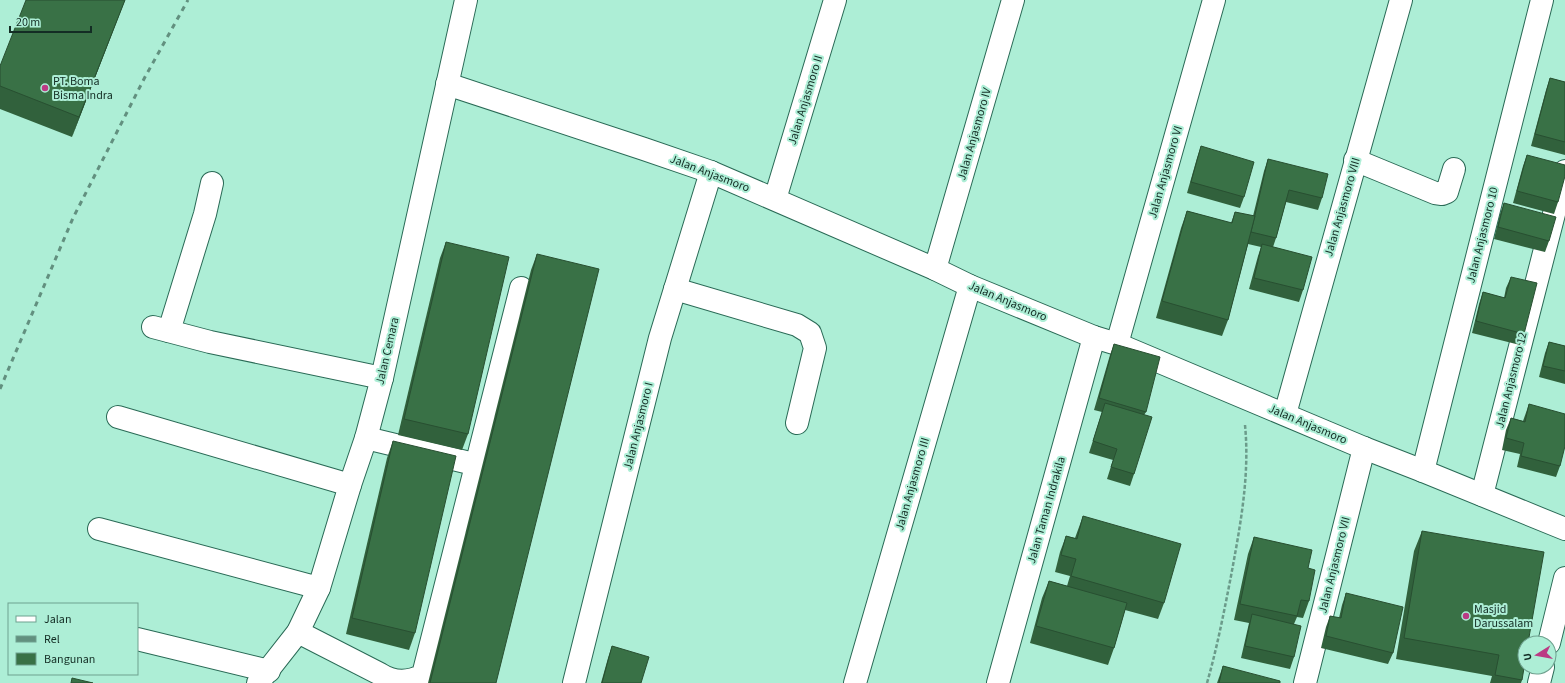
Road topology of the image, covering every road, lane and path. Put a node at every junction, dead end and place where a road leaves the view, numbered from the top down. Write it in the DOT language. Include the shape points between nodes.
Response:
graph roads {
  1 [pos="466,0"];
  2 [pos="835,0"];
  3 [pos="1014,0"];
  4 [pos="1214,0"];
  5 [pos="1401,0"];
  6 [pos="1542,0"];
  7 [pos="447,84"];
  8 [pos="1355,160"];
  9 [pos="1454,169"];
  10 [pos="1565,171"];
  11 [pos="711,172"];
  12 [pos="212,184"];
  13 [pos="775,199"];
  14 [pos="935,269"];
  15 [pos="970,286"];
  16 [pos="521,288"];
  17 [pos="676,289"];
  18 [pos="1094,337"];
  19 [pos="1117,344"];
  20 [pos="382,378"];
  21 [pos="1242,396"];
  22 [pos="1285,414"];
  23 [pos="118,417"];
  24 [pos="797,423"];
  25 [pos="366,438"];
  26 [pos="1364,448"];
  27 [pos="478,464"];
  28 [pos="1423,470"];
  29 [pos="350,485"];
  30 [pos="1482,495"];
  31 [pos="99,529"];
  32 [pos="1565,529"];
  33 [pos="1565,578"];
  34 [pos="319,588"];
  35 [pos="298,632"];
  36 [pos="1551,635"];
  37 [pos="138,639"];
  38 [pos="264,677"];
  39 [pos="574,683"];
  40 [pos="855,683"];
  41 [pos="998,683"];
  42 [pos="1207,683"];
  43 [pos="1305,683"];
  1 -- 7 [label="street, Jalan Cemara"];
  2 -- 13 [label="street, Jalan Anjasmoro II"];
  3 -- 14 [label="street, Jalan Anjasmoro IV"];
  4 -- 19 [label="street, Jalan Anjasmoro VI"];
  5 -- 8 [label="street, Jalan Anjasmoro VIII"];
  6 -- 28 [label="street, Jalan Anjasmoro 10"];
  7 -- 11 [label="street, Jalan Anjasmoro"];
  7 -- 20 [label="street, Jalan Cemara"];
  8 -- 9 [label="street" via="1442,194 1446,192"];
  8 -- 22 [label="street, Jalan Anjasmoro VIII"];
  10 -- 30 [label="street, Jalan Anjasmoro 12"];
  11 -- 13 [label="street, Jalan Anjasmoro"];
  11 -- 17 [label="street, Jalan Anjasmoro I"];
  12 -- 20 [label="street" via="205,214 161,329 210,342"];
  13 -- 14 [label="street, Jalan Anjasmoro"];
  14 -- 15 [label="street, Jalan Anjasmoro"];
  15 -- 18 [label="street, Jalan Anjasmoro"];
  15 -- 40 [label="street, Jalan Anjasmoro III"];
  16 -- 27 [label="street"];
  17 -- 24 [label="street" via="797,325 810,333 815,348"];
  17 -- 39 [label="street, Jalan Anjasmoro I" via="660,338"];
  18 -- 19 [label="street, Jalan Anjasmoro"];
  18 -- 41 [label="street, Jalan Taman Indrakila"];
  19 -- 21 [label="street, Jalan Anjasmoro"];
  20 -- 25 [label="street, Jalan Cemara"];
  21 -- 22 [label="street, Jalan Anjasmoro"];
  21 -- 42 [label="path" via="1247,440 1246,478 1237,544 1216,652"];
  22 -- 26 [label="street, Jalan Anjasmoro"];
  23 -- 29 [label="street"];
  25 -- 27 [label="street"];
  25 -- 29 [label="street, Jalan Cemara"];
  26 -- 28 [label="street, Jalan Anjasmoro"];
  26 -- 43 [label="street, Jalan Anjasmoro VII"];
  27 -- 35 [label="street" via="423,675 415,680 389,681"];
  28 -- 30 [label="street, Jalan Anjasmoro"];
  29 -- 34 [label="street, Jalan Cemara"];
  30 -- 32 [label="street, Jalan Anjasmoro"];
  31 -- 34 [label="street"];
  33 -- 36 [label="street"];
  34 -- 35 [label="street, Jalan Cemara"];
  35 -- 38 [label="street, Jalan Cemara"];
  37 -- 38 [label="street"];
}
